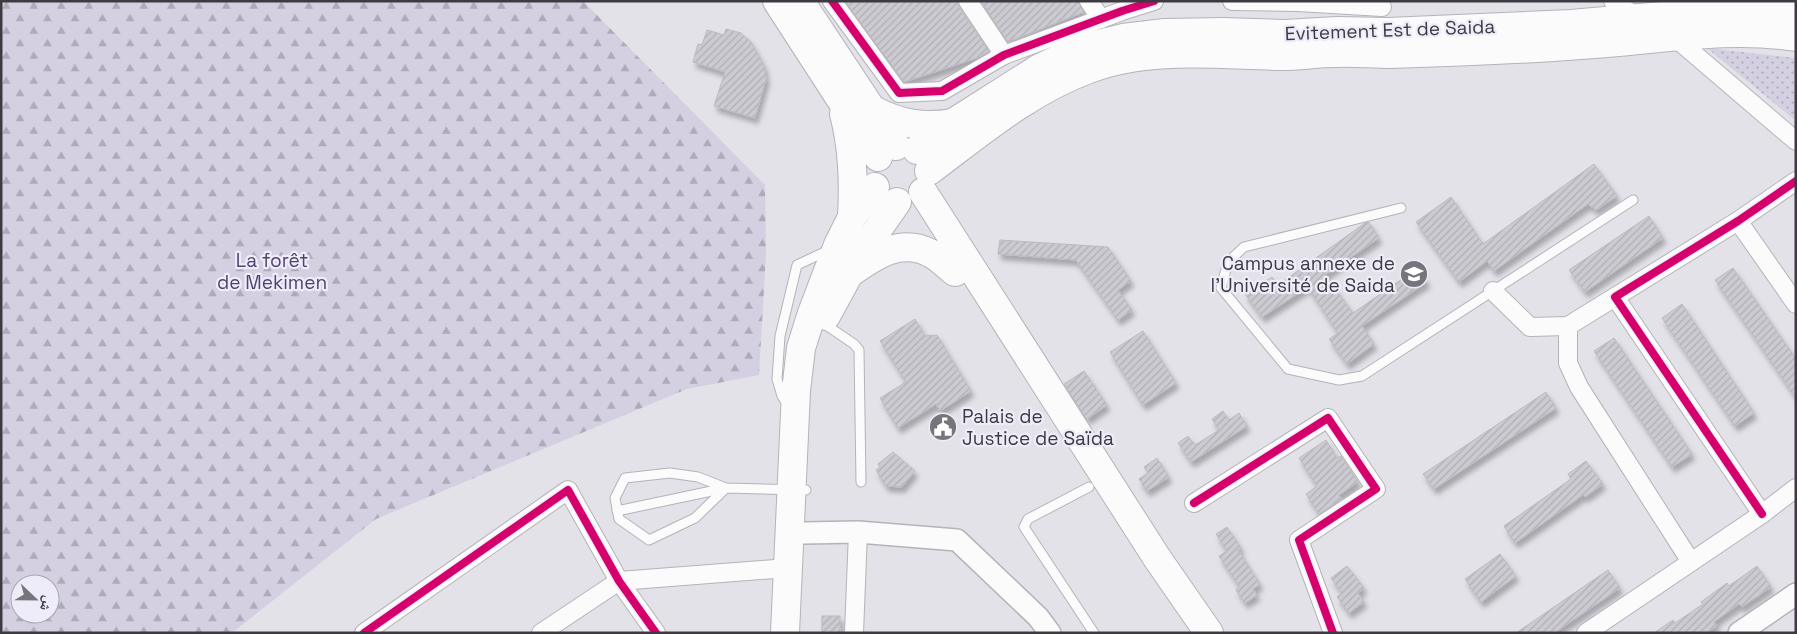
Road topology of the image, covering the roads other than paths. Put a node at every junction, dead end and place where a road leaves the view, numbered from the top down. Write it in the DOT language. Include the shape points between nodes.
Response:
graph roads {
  1 [pos="777,1"];
  2 [pos="800,1"];
  3 [pos="832,1"];
  4 [pos="968,1"];
  5 [pos="1089,1"];
  6 [pos="1154,1"];
  7 [pos="1232,1"];
  8 [pos="1623,6"];
  9 [pos="1382,7"];
  10 [pos="1796,15"];
  11 [pos="1101,19"];
  12 [pos="1676,37"];
  13 [pos="1796,37"];
  14 [pos="1004,55"];
  15 [pos="840,98"];
  16 [pos="873,110"];
  17 [pos="953,123"];
  18 [pos="1796,141"];
  19 [pos="903,176"];
  20 [pos="1796,180"];
  21 [pos="1633,200"];
  22 [pos="1401,208"];
  23 [pos="852,217"];
  24 [pos="1738,221"];
  25 [pos="955,272"];
  26 [pos="850,274"];
  27 [pos="1493,291"];
  28 [pos="1615,297"];
  29 [pos="1796,304"];
  30 [pos="823,323"];
  31 [pos="1568,326"];
  32 [pos="861,482"];
  33 [pos="1089,487"];
  34 [pos="726,488"];
  35 [pos="1796,488"];
  36 [pos="799,490"];
  37 [pos="1194,503"];
  38 [pos="617,511"];
  39 [pos="1762,514"];
  40 [pos="858,532"];
  41 [pos="804,533"];
  42 [pos="1691,562"];
  43 [pos="787,568"];
  44 [pos="619,581"];
  45 [pos="1796,594"];
  46 [pos="364,633"];
  47 [pos="541,633"];
  48 [pos="656,633"];
  49 [pos="785,633"];
  50 [pos="800,633"];
  51 [pos="854,633"];
  52 [pos="1050,633"];
  53 [pos="1094,633"];
  54 [pos="1187,633"];
  55 [pos="1209,633"];
  56 [pos="1333,633"];
  57 [pos="1586,633"];
  58 [pos="1739,633"];
  1 -- 15 [label="main road"];
  2 -- 16 [label="main road"];
  3 -- 14 [label="street" via="899,93 942,91"];
  4 -- 14 [label="street"];
  5 -- 11 [label="street"];
  6 -- 11 [label="street"];
  7 -- 9 [label="street"];
  8 -- 10 [label="main road, Evitement Est de Saida"];
  8 -- 12 [label="street"];
  8 -- 17 [label="main road, Evitement Est de Saida" via="1571,24 1388,32 1165,33 1123,38 1082,48 1038,68"];
  11 -- 14 [label="street"];
  12 -- 13 [label="main road" via="1730,32"];
  12 -- 18 [label="street"];
  12 -- 19 [label="main road" via="1572,46 1388,54 1166,55 1126,59 1090,68 1048,88"];
  15 -- 19 [label="main road"];
  15 -- 23 [label="main road" via="852,153"];
  16 -- 17 [label="main road" via="912,124 936,126"];
  16 -- 19 [label="main road"];
  17 -- 19 [label="main road, Evitement Est de Saida"];
  19 -- 23 [label="main road"];
  19 -- 25 [label="main road"];
  19 -- 26 [label="main road"];
  19 -- 55 [label="main road"];
  20 -- 24 [label="street"];
  21 -- 27 [label="lane"];
  22 -- 27 [label="lane" via="1244,248 1228,262 1221,288 1288,369 1339,380 1362,376"];
  23 -- 36 [label="main road" via="838,245 801,348 795,415"];
  24 -- 28 [label="street"];
  24 -- 29 [label="street"];
  25 -- 26 [label="main road" via="930,253 909,248 877,254"];
  25 -- 33 [label="main road"];
  26 -- 30 [label="main road"];
  27 -- 31 [label="street" via="1530,327"];
  28 -- 31 [label="street"];
  28 -- 39 [label="street"];
  30 -- 32 [label="lane" via="859,350"];
  30 -- 36 [label="main road" via="817,347"];
  31 -- 42 [label="street" via="1568,363 1579,387"];
  33 -- 53 [label="lane" via="1028,519 1024,526"];
  33 -- 54 [label="main road"];
  34 -- 36 [label="lane"];
  34 -- 38 [label="lane"];
  34 -- 38 [label="lane" via="695,518 649,540 619,519"];
  34 -- 38 [label="lane" via="698,477 670,473 625,478 615,498"];
  35 -- 39 [label="street"];
  36 -- 41 [label="main road"];
  36 -- 43 [label="main road"];
  37 -- 56 [label="street" via="1328,418 1376,489 1298,540"];
  39 -- 42 [label="street"];
  40 -- 41 [label="street"];
  40 -- 51 [label="street"];
  40 -- 52 [label="street" via="958,540 1038,617"];
  41 -- 50 [label="main road"];
  42 -- 57 [label="street"];
  43 -- 44 [label="street"];
  43 -- 49 [label="main road"];
  44 -- 46 [label="street" via="568,490"];
  44 -- 47 [label="street"];
  44 -- 48 [label="street"];
  45 -- 58 [label="street"];
}
